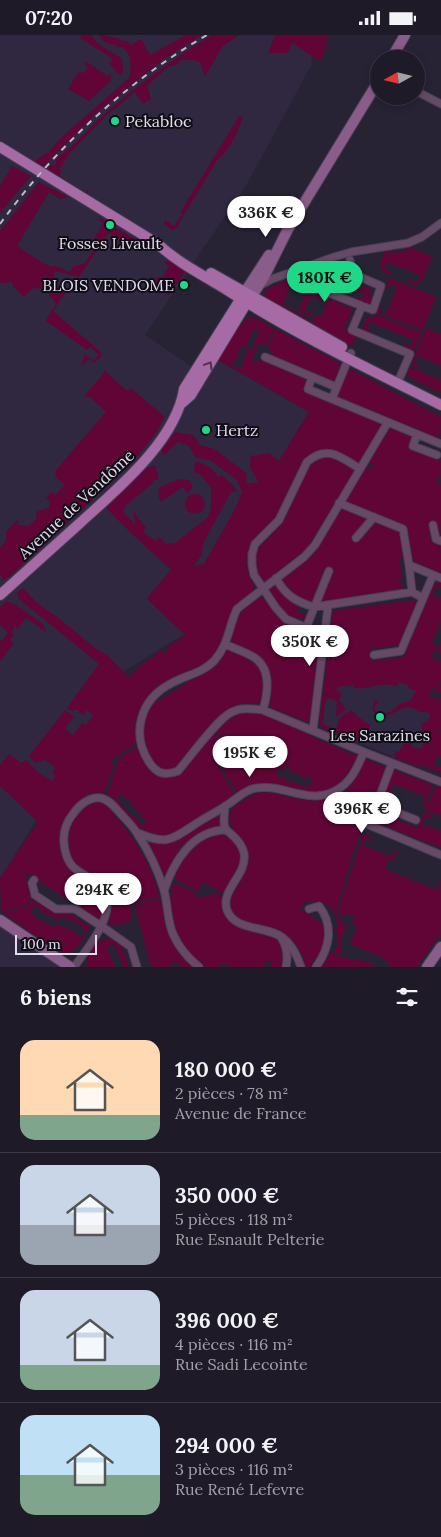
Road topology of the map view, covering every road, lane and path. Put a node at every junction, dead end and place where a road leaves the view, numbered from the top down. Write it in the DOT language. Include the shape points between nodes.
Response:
graph roads {
  1 [pos="405,35"];
  2 [pos="396,50"];
  3 [pos="370,95"];
  4 [pos="425,96"];
  5 [pos="441,104"];
  6 [pos="0,147"];
  7 [pos="441,223"];
  8 [pos="158,244"];
  9 [pos="350,260"];
  10 [pos="264,276"];
  11 [pos="300,279"];
  12 [pos="232,285"];
  13 [pos="248,296"];
  14 [pos="362,306"];
  15 [pos="350,356"];
  16 [pos="265,357"];
  17 [pos="312,377"];
  18 [pos="398,382"];
  19 [pos="336,387"];
  20 [pos="332,399"];
  21 [pos="437,403"];
  22 [pos="388,422"];
  23 [pos="417,435"];
  24 [pos="441,444"];
  25 [pos="439,456"];
  26 [pos="360,469"];
  27 [pos="339,503"];
  28 [pos="374,517"];
  29 [pos="434,525"];
  30 [pos="356,538"];
  31 [pos="441,541"];
  32 [pos="409,565"];
  33 [pos="329,571"];
  34 [pos="433,575"];
  35 [pos="276,578"];
  36 [pos="441,578"];
  37 [pos="263,589"];
  38 [pos="412,592"];
  39 [pos="0,595"];
  40 [pos="423,598"];
  41 [pos="328,606"];
  42 [pos="314,607"];
  43 [pos="306,628"];
  44 [pos="325,636"];
  45 [pos="225,644"];
  46 [pos="374,655"];
  47 [pos="263,710"];
  48 [pos="313,730"];
  49 [pos="364,752"];
  50 [pos="392,763"];
  51 [pos="441,782"];
  52 [pos="376,804"];
  53 [pos="225,807"];
  54 [pos="416,820"];
  55 [pos="226,830"];
  56 [pos="138,833"];
  57 [pos="441,855"];
  58 [pos="34,881"];
  59 [pos="164,891"];
  60 [pos="309,909"];
  61 [pos="0,920"];
  62 [pos="101,926"];
  63 [pos="276,933"];
  64 [pos="70,967"];
  65 [pos="74,967"];
  66 [pos="137,967"];
  67 [pos="199,967"];
  68 [pos="286,967"];
  69 [pos="298,967"];
  70 [pos="316,967"];
  1 -- 2 [label="main road"];
  3 -- 10 [label="main road, Avenue de Vendôme" via="287,231"];
  4 -- 5 [label="street"];
  6 -- 8 [label="main road"];
  7 -- 10 [label="street" via="409,242 351,252"];
  8 -- 12 [label="main road"];
  8 -- 13 [label="main road" via="171,256"];
  9 -- 14 [label="street" via="353,274 381,286 373,310"];
  10 -- 12 [label="main road"];
  10 -- 13 [label="main road, Avenue de Vendôme"];
  10 -- 13 [label="street"];
  11 -- 14 [label="street"];
  12 -- 13 [label="main road"];
  13 -- 15 [label="main road"];
  13 -- 39 [label="main road, Avenue de Vendôme" via="184,389 182,403 139,467"];
  14 -- 18 [label="street" via="352,330 410,355"];
  15 -- 18 [label="main road"];
  15 -- 19 [label="street"];
  16 -- 17 [label="street"];
  17 -- 19 [label="street"];
  17 -- 20 [label="street" via="308,389"];
  18 -- 21 [label="main road"];
  19 -- 20 [label="street"];
  20 -- 22 [label="street"];
  22 -- 23 [label="street"];
  22 -- 26 [label="street"];
  23 -- 24 [label="street"];
  23 -- 25 [label="street" via="413,446"];
  24 -- 25 [label="street"];
  26 -- 27 [label="street"];
  26 -- 37 [label="street" via="331,453 314,456 307,462 279,520 255,544 252,565"];
  27 -- 28 [label="street"];
  27 -- 35 [label="street" via="315,545"];
  28 -- 30 [label="street"];
  28 -- 32 [label="street" via="403,529"];
  29 -- 31 [label="street" via="436,539"];
  32 -- 34 [label="street"];
  32 -- 38 [label="street"];
  33 -- 42 [label="street"];
  34 -- 36 [label="street"];
  34 -- 40 [label="street"];
  35 -- 37 [label="street"];
  35 -- 42 [label="street" via="291,597"];
  37 -- 43 [label="street" via="286,619"];
  37 -- 45 [label="street" via="237,609"];
  38 -- 40 [label="street"];
  38 -- 41 [label="street"];
  40 -- 46 [label="street" via="401,651"];
  41 -- 42 [label="street"];
  41 -- 44 [label="street"];
  42 -- 43 [label="street"];
  43 -- 44 [label="street"];
  44 -- 48 [label="street"];
  45 -- 47 [label="street" via="260,662 266,673 268,691"];
  45 -- 47 [label="street" via="214,661 201,672 170,683 147,705 140,724 140,744 146,757 162,774 178,771 232,711 247,708"];
  47 -- 48 [label="street"];
  48 -- 49 [label="street"];
  49 -- 50 [label="street"];
  49 -- 53 [label="street" via="349,781 333,793 314,796 259,788 248,791"];
  50 -- 51 [label="street"];
  50 -- 52 [label="street"];
  52 -- 54 [label="street"];
  52 -- 57 [label="street" via="369,825"];
  53 -- 55 [label="street"];
  53 -- 56 [label="street" via="166,841"];
  55 -- 59 [label="street" via="202,835 185,850"];
  55 -- 63 [label="street" via="244,852 242,868 227,895 227,911 240,924"];
  56 -- 59 [label="street"];
  56 -- 62 [label="street" via="111,803 98,797 74,811 65,828 64,846 69,863 98,884 106,896 107,913"];
  58 -- 62 [label="street" via="35,895 56,909 75,909"];
  59 -- 67 [label="street" via="174,935 180,948"];
  60 -- 70 [label="street" via="319,906 326,915 329,932 323,957"];
  61 -- 64 [label="main road"];
  62 -- 65 [label="street"];
  62 -- 66 [label="street" via="131,947"];
  63 -- 68 [label="street" via="285,944"];
  63 -- 69 [label="street" via="294,950"];
}
